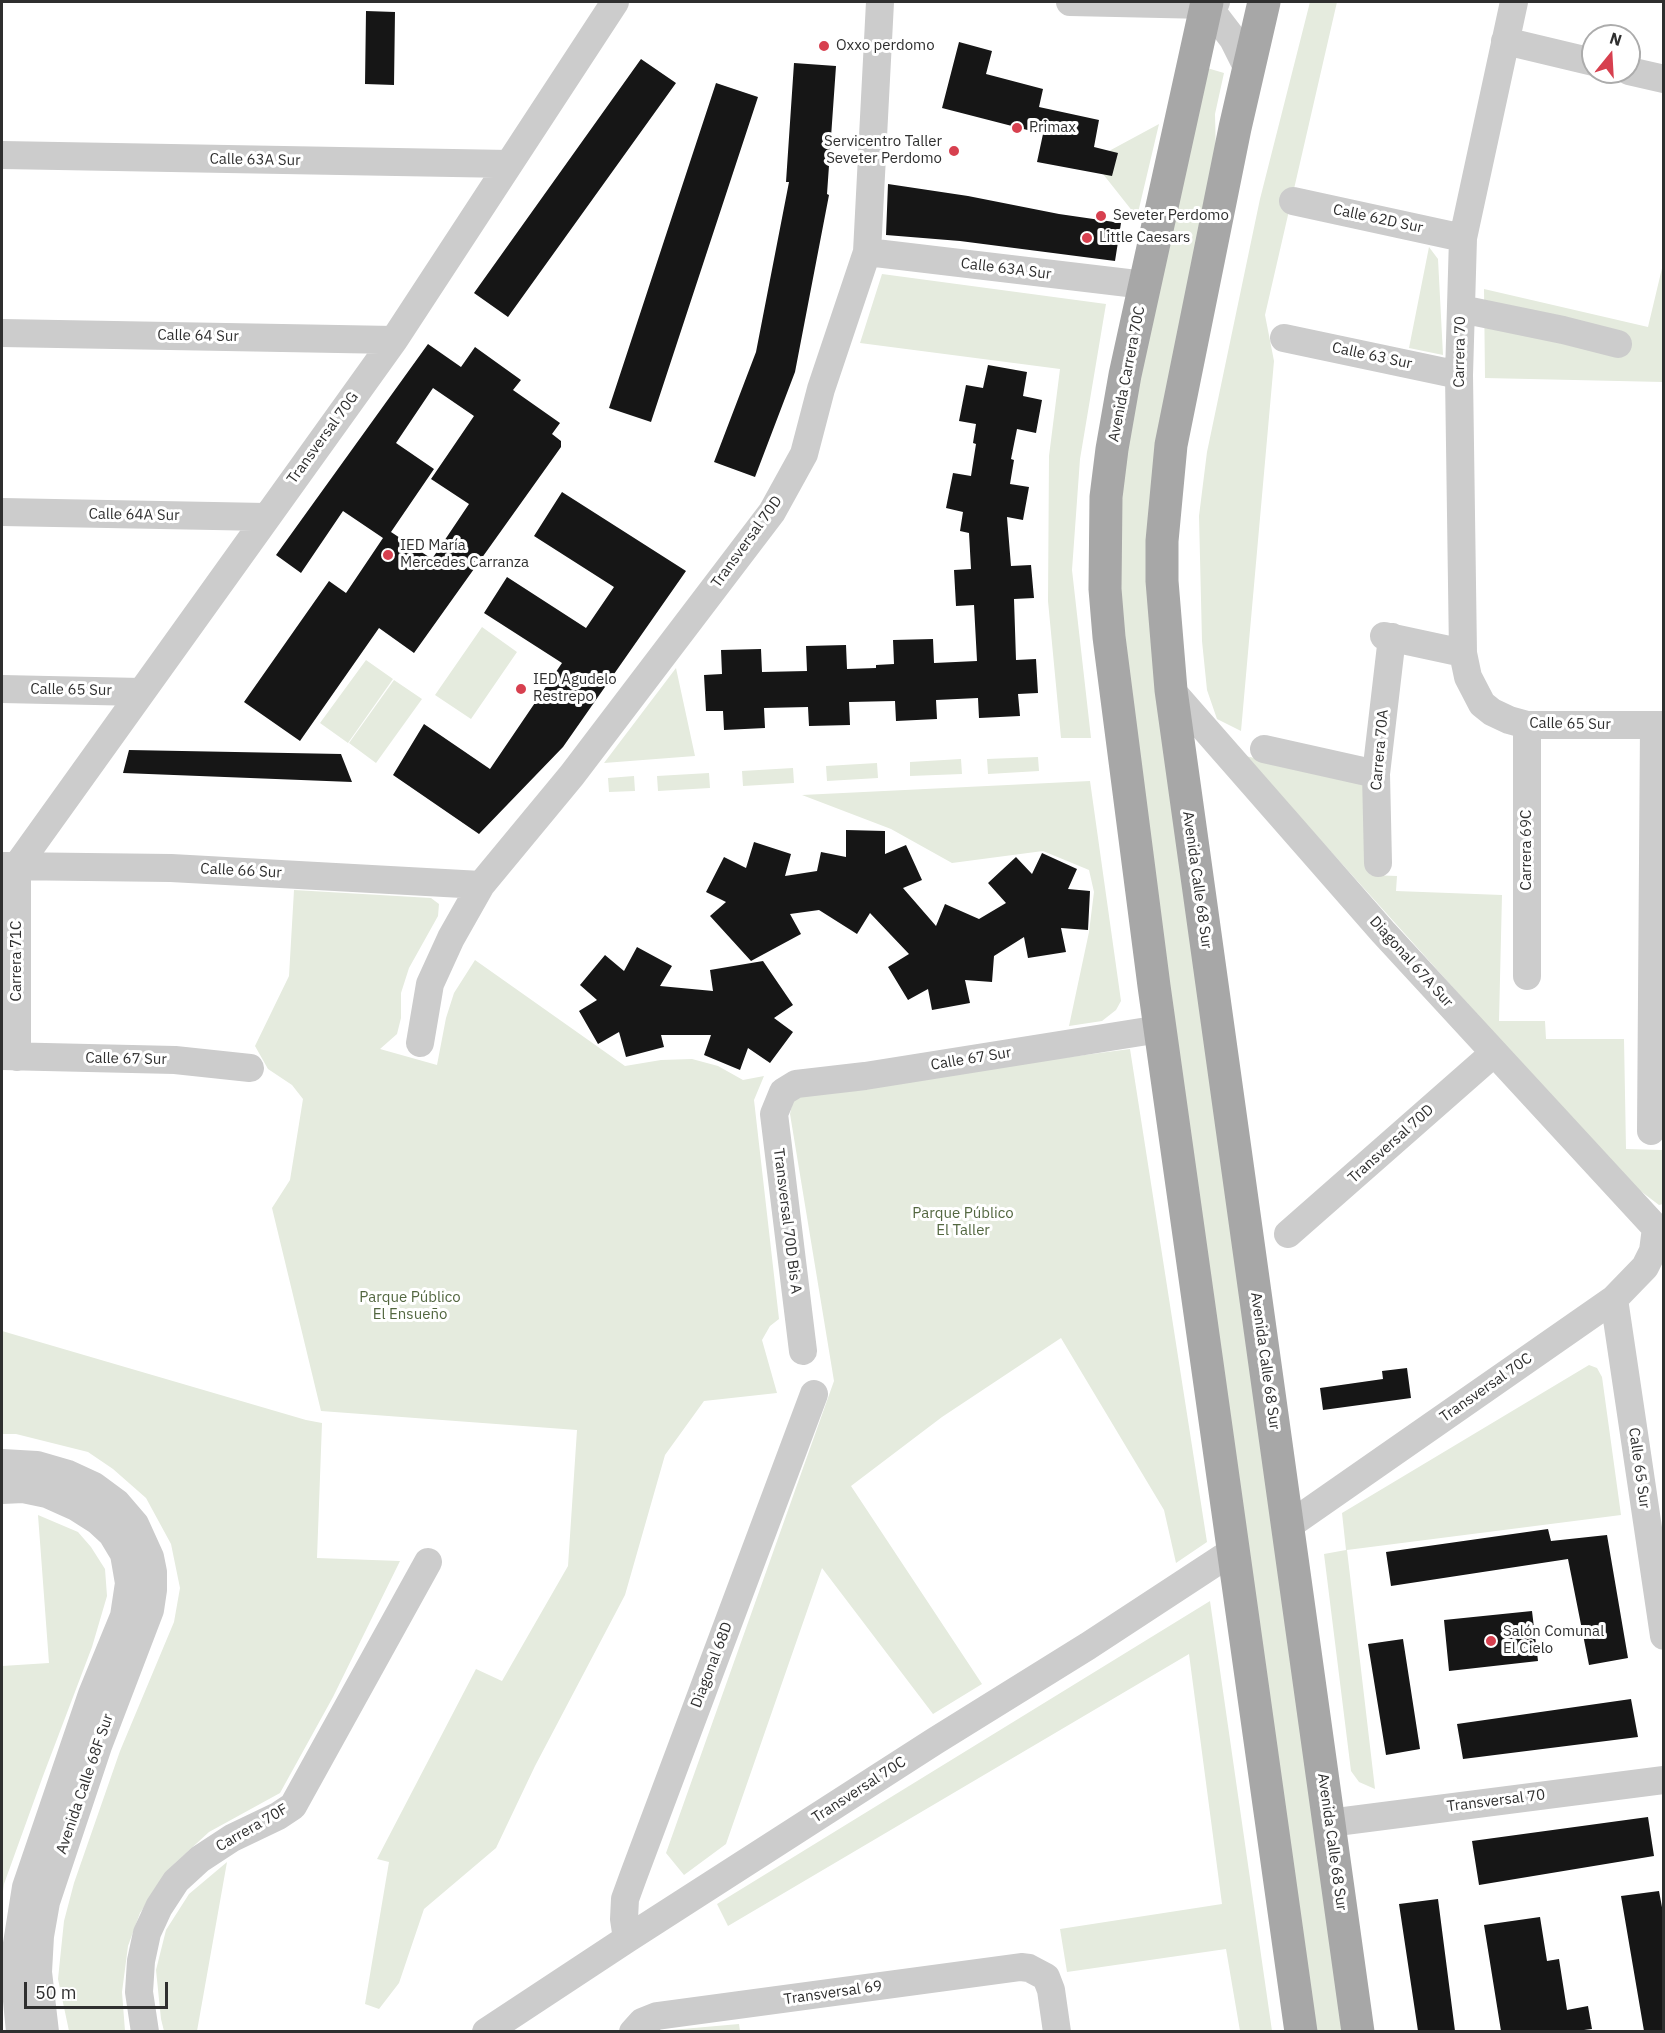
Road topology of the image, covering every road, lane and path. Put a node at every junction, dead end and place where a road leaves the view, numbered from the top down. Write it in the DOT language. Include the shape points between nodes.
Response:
graph roads {
  1 [pos="615,2"];
  2 [pos="880,2"];
  3 [pos="1070,2"];
  4 [pos="1264,2"];
  5 [pos="1514,2"];
  6 [pos="1210,3"];
  7 [pos="1505,41"];
  8 [pos="1581,59"];
  9 [pos="1249,71"];
  10 [pos="1641,74"];
  11 [pos="1664,79"];
  12 [pos="2,155"];
  13 [pos="509,164"];
  14 [pos="1293,201"];
  15 [pos="1463,238"];
  16 [pos="867,252"];
  17 [pos="1145,285"];
  18 [pos="1461,309"];
  19 [pos="2,333"];
  20 [pos="1284,338"];
  21 [pos="394,340"];
  22 [pos="1618,344"];
  23 [pos="1459,375"];
  24 [pos="2,512"];
  25 [pos="267,517"];
  26 [pos="1463,653"];
  27 [pos="2,689"];
  28 [pos="1171,690"];
  29 [pos="141,692"];
  30 [pos="1482,704"];
  31 [pos="1658,724"];
  32 [pos="1527,725"];
  33 [pos="1264,749"];
  34 [pos="1376,774"];
  35 [pos="1378,863"];
  36 [pos="9,866"];
  37 [pos="481,885"];
  38 [pos="1527,976"];
  39 [pos="1160,1029"];
  40 [pos="420,1043"];
  41 [pos="1494,1053"];
  42 [pos="9,1057"];
  43 [pos="250,1068"];
  44 [pos="783,1092"];
  45 [pos="1652,1131"];
  46 [pos="1660,1228"];
  47 [pos="1288,1234"];
  48 [pos="1614,1299"];
  49 [pos="803,1351"];
  50 [pos="814,1394"];
  51 [pos="2,1462"];
  52 [pos="2,1490"];
  53 [pos="1288,1526"];
  54 [pos="134,1548"];
  55 [pos="1233,1551"];
  56 [pos="428,1562"];
  57 [pos="1664,1636"];
  58 [pos="1664,1780"];
  59 [pos="1329,1823"];
  60 [pos="627,1939"];
  61 [pos="20,2031"];
  62 [pos="45,2031"];
  63 [pos="145,2031"];
  64 [pos="486,2031"];
  65 [pos="633,2031"];
  66 [pos="1057,2031"];
  67 [pos="1301,2031"];
  68 [pos="1358,2031"];
  1 -- 13 [label="street, Transversal 70G"];
  2 -- 16 [label="street, Transversal 70D"];
  3 -- 6 [label="street"];
  4 -- 9 [label="main road"];
  5 -- 7 [label="street, Carrera 70"];
  6 -- 9 [label="street"];
  6 -- 17 [label="main road, Avenida Carrera 70C"];
  7 -- 8 [label="street"];
  7 -- 15 [label="street, Carrera 70"];
  9 -- 28 [label="main road" via="1171,445 1162,581"];
  10 -- 11 [label="street"];
  12 -- 13 [label="street, Calle 63A Sur"];
  13 -- 21 [label="street, Transversal 70G"];
  14 -- 15 [label="street, Calle 62D Sur"];
  15 -- 18 [label="street, Carrera 70"];
  16 -- 17 [label="street, Calle 63A Sur"];
  16 -- 37 [label="street, Transversal 70D" via="821,389 804,454 772,512 572,775"];
  17 -- 39 [label="main road, Avenida Carrera 70C" via="1125,375 1106,497 1105,588"];
  18 -- 22 [label="street"];
  18 -- 23 [label="street, Carrera 70"];
  19 -- 21 [label="street, Calle 64 Sur"];
  20 -- 23 [label="street, Calle 63 Sur"];
  21 -- 25 [label="street, Transversal 70G"];
  23 -- 26 [label="street, Carrera 70"];
  24 -- 25 [label="street, Calle 64A Sur"];
  25 -- 29 [label="street, Transversal 70G"];
  26 -- 30 [label="street, Carrera 70" via="1468,677"];
  26 -- 34 [label="street, Carrera 70A" via="1388,637"];
  27 -- 29 [label="street, Calle 65 Sur"];
  28 -- 41 [label="street, Diagonal 67A Sur"];
  28 -- 53 [label="main road, Avenida Calle 68 Sur"];
  29 -- 36 [label="street, Transversal 70G"];
  30 -- 32 [label="street, Calle 65 Sur" via="1509,720"];
  31 -- 32 [label="street, Calle 65 Sur"];
  31 -- 45 [label="street"];
  32 -- 38 [label="street, Carrera 69C"];
  33 -- 34 [label="street"];
  34 -- 35 [label="street, Carrera 70A"];
  36 -- 37 [label="street, Calle 66 Sur" via="183,868"];
  36 -- 42 [label="street, Carrera 71C"];
  37 -- 40 [label="street, Transversal 70D" via="430,984"];
  39 -- 44 [label="street, Calle 67 Sur" via="796,1084"];
  39 -- 55 [label="main road"];
  41 -- 46 [label="street, Diagonal 67A Sur"];
  41 -- 47 [label="street, Transversal 70D"];
  42 -- 43 [label="street, Calle 67 Sur" via="176,1060"];
  44 -- 49 [label="street, Transversal 70D Bis A" via="774,1114"];
  46 -- 48 [label="street, Transversal 70C" via="1645,1267"];
  48 -- 53 [label="street, Transversal 70C"];
  48 -- 57 [label="street, Calle 65 Sur"];
  50 -- 60 [label="street, Diagonal 68D" via="625,1899"];
  51 -- 54 [label="street" via="37,1465 94,1486 117,1503 135,1524"];
  52 -- 54 [label="street" via="47,1494 76,1507"];
  53 -- 59 [label="main road, Avenida Calle 68 Sur"];
  54 -- 61 [label="street, Avenida Calle 68F Sur" via="124,1616 92,1694 26,1887 16,1950"];
  54 -- 62 [label="street, Avenida Calle 68F Sur" via="150,1557 150,1610 98,1746 46,1902 38,1972"];
  55 -- 60 [label="street, Transversal 70C"];
  55 -- 67 [label="main road"];
  56 -- 63 [label="street, Carrera 70F" via="293,1806 200,1859 176,1881 159,1907 147,1933 141,1960 139,1992"];
  58 -- 59 [label="street, Transversal 70"];
  59 -- 68 [label="main road, Avenida Calle 68 Sur"];
  60 -- 64 [label="street, Transversal 70C"];
  65 -- 66 [label="street, Transversal 69" via="657,2016 1021,1967 1046,1977"];
}
